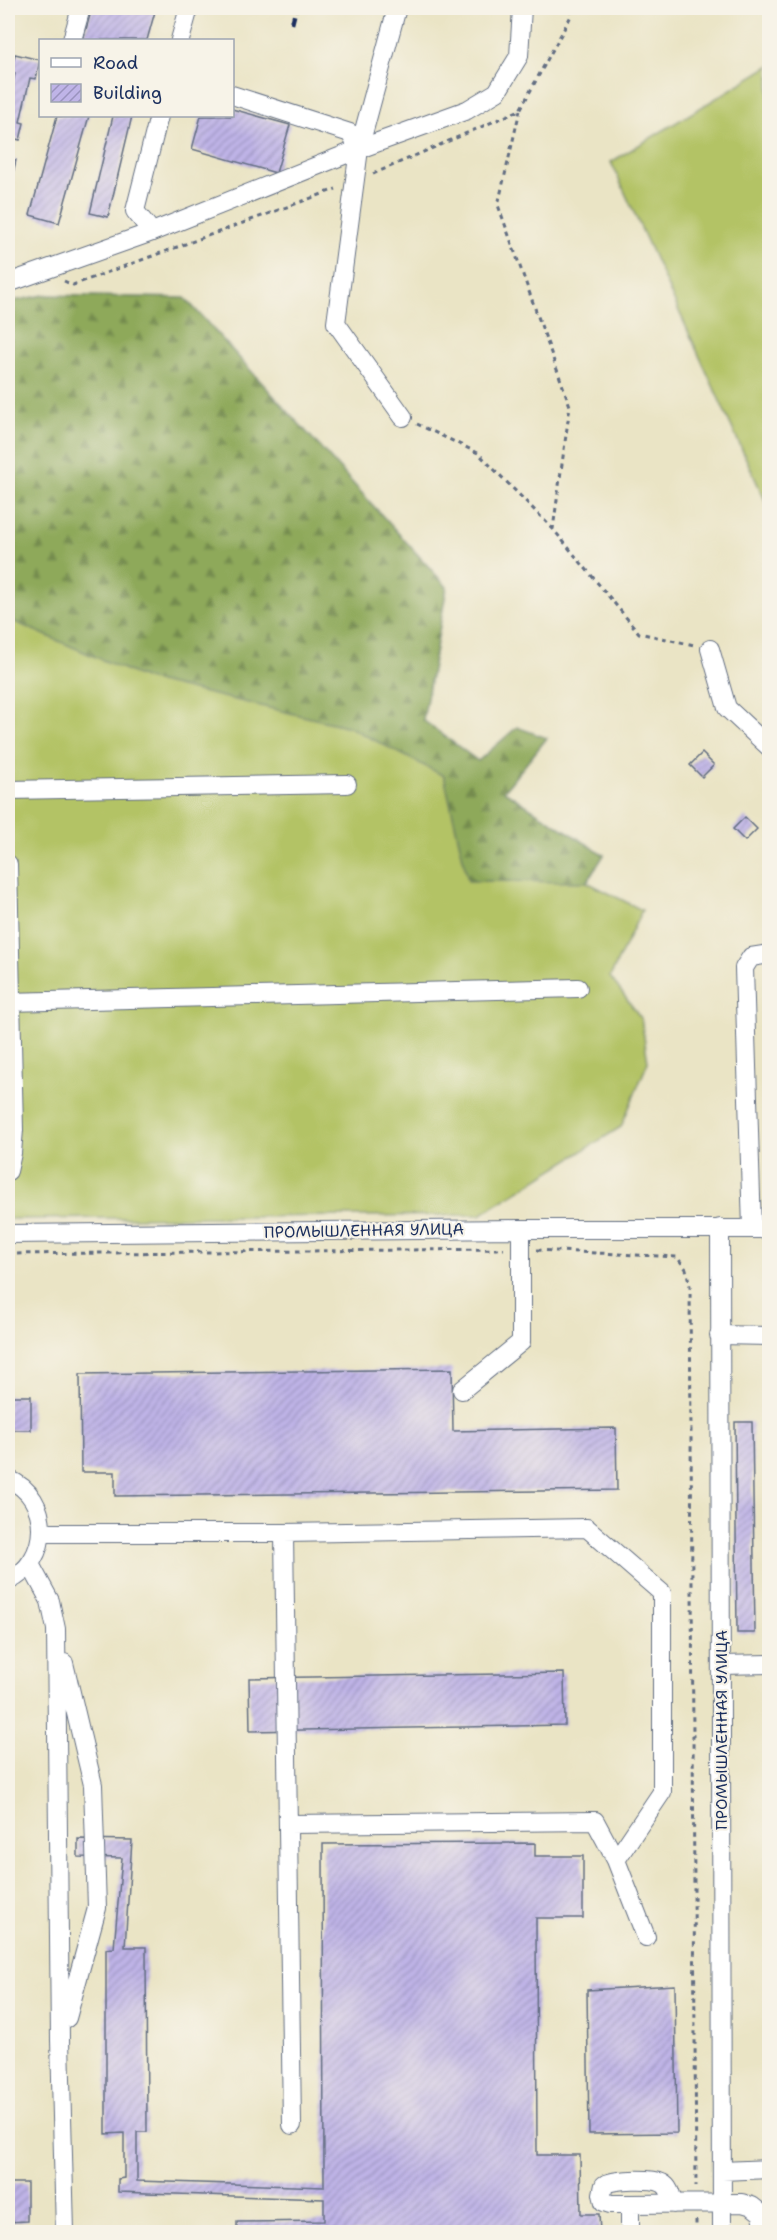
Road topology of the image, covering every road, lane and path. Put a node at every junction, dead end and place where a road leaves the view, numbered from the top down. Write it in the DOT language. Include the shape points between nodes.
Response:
graph roads {
  1 [pos="81,8"];
  2 [pos="189,8"];
  3 [pos="397,8"];
  4 [pos="522,8"];
  5 [pos="72,39"];
  6 [pos="180,39"];
  7 [pos="234,96"];
  8 [pos="520,110"];
  9 [pos="159,117"];
  10 [pos="359,149"];
  11 [pos="152,232"];
  12 [pos="8,283"];
  13 [pos="403,417"];
  14 [pos="553,529"];
  15 [pos="710,649"];
  16 [pos="770,748"];
  17 [pos="347,784"];
  18 [pos="8,790"];
  19 [pos="8,864"];
  20 [pos="770,954"];
  21 [pos="578,988"];
  22 [pos="10,1002"];
  23 [pos="8,1171"];
  24 [pos="720,1228"];
  25 [pos="522,1229"];
  26 [pos="761,1229"];
  27 [pos="8,1234"];
  28 [pos="719,1335"];
  29 [pos="770,1336"];
  30 [pos="462,1390"];
  31 [pos="8,1479"];
  32 [pos="42,1533"];
  33 [pos="284,1533"];
  34 [pos="30,1564"];
  35 [pos="8,1581"];
  36 [pos="56,1629"];
  37 [pos="770,1664"];
  38 [pos="721,1665"];
  39 [pos="288,1824"];
  40 [pos="616,1860"];
  41 [pos="646,1937"];
  42 [pos="60,2040"];
  43 [pos="292,2125"];
  44 [pos="770,2169"];
  45 [pos="722,2171"];
  46 [pos="630,2204"];
  47 [pos="673,2204"];
  48 [pos="722,2204"];
  49 [pos="65,2232"];
  50 [pos="630,2232"];
  51 [pos="722,2232"];
  52 [pos="765,2232"];
  1 -- 5 [label="street"];
  2 -- 6 [label="street"];
  3 -- 10 [label="street"];
  4 -- 10 [label="street" via="519,56 497,92 467,110"];
  7 -- 10 [label="street" via="350,133"];
  8 -- 14 [label="path" via="498,205 570,406"];
  9 -- 11 [label="street" via="135,211"];
  10 -- 11 [label="street"];
  10 -- 13 [label="street" via="336,323"];
  11 -- 12 [label="street"];
  13 -- 14 [label="path" via="478,453"];
  14 -- 15 [label="path" via="639,633"];
  15 -- 16 [label="street" via="727,708"];
  17 -- 18 [label="street"];
  19 -- 22 [label="street"];
  20 -- 26 [label="street" via="751,957 744,968"];
  21 -- 22 [label="street"];
  22 -- 23 [label="street" via="14,1130"];
  24 -- 25 [label="street, ПРОМЫШЛЕННАЯ УЛИЦА"];
  24 -- 26 [label="street, ПРОМЫШЛЕННАЯ УЛИЦА"];
  24 -- 28 [label="street, ПРОМЫШЛЕННАЯ УЛИЦА"];
  25 -- 27 [label="street, ПРОМЫШЛЕННАЯ УЛИЦА"];
  25 -- 30 [label="street" via="522,1342"];
  28 -- 29 [label="street"];
  28 -- 38 [label="street, ПРОМЫШЛЕННАЯ УЛИЦА"];
  31 -- 32 [label="street" via="35,1503"];
  32 -- 33 [label="street"];
  32 -- 34 [label="street"];
  33 -- 39 [label="street"];
  33 -- 40 [label="street" via="587,1528 662,1593 662,1792"];
  34 -- 35 [label="street"];
  34 -- 36 [label="street" via="50,1601"];
  36 -- 42 [label="street"];
  36 -- 42 [label="street" via="93,1785 97,1908"];
  37 -- 38 [label="street"];
  38 -- 45 [label="street, ПРОМЫШЛЕННАЯ УЛИЦА"];
  39 -- 40 [label="street" via="595,1821"];
  39 -- 43 [label="street"];
  40 -- 41 [label="street"];
  42 -- 49 [label="street"];
  44 -- 45 [label="street"];
  45 -- 48 [label="street, ПРОМЫШЛЕННАЯ УЛИЦА"];
  46 -- 47 [label="street"];
  46 -- 47 [label="street" via="604,2202 604,2185 610,2181 662,2183 669,2189"];
  46 -- 50 [label="street"];
  47 -- 48 [label="street"];
  48 -- 51 [label="street, ПРОМЫШЛЕННАЯ УЛИЦА"];
  48 -- 52 [label="street" via="752,2206 762,2214"];
}
